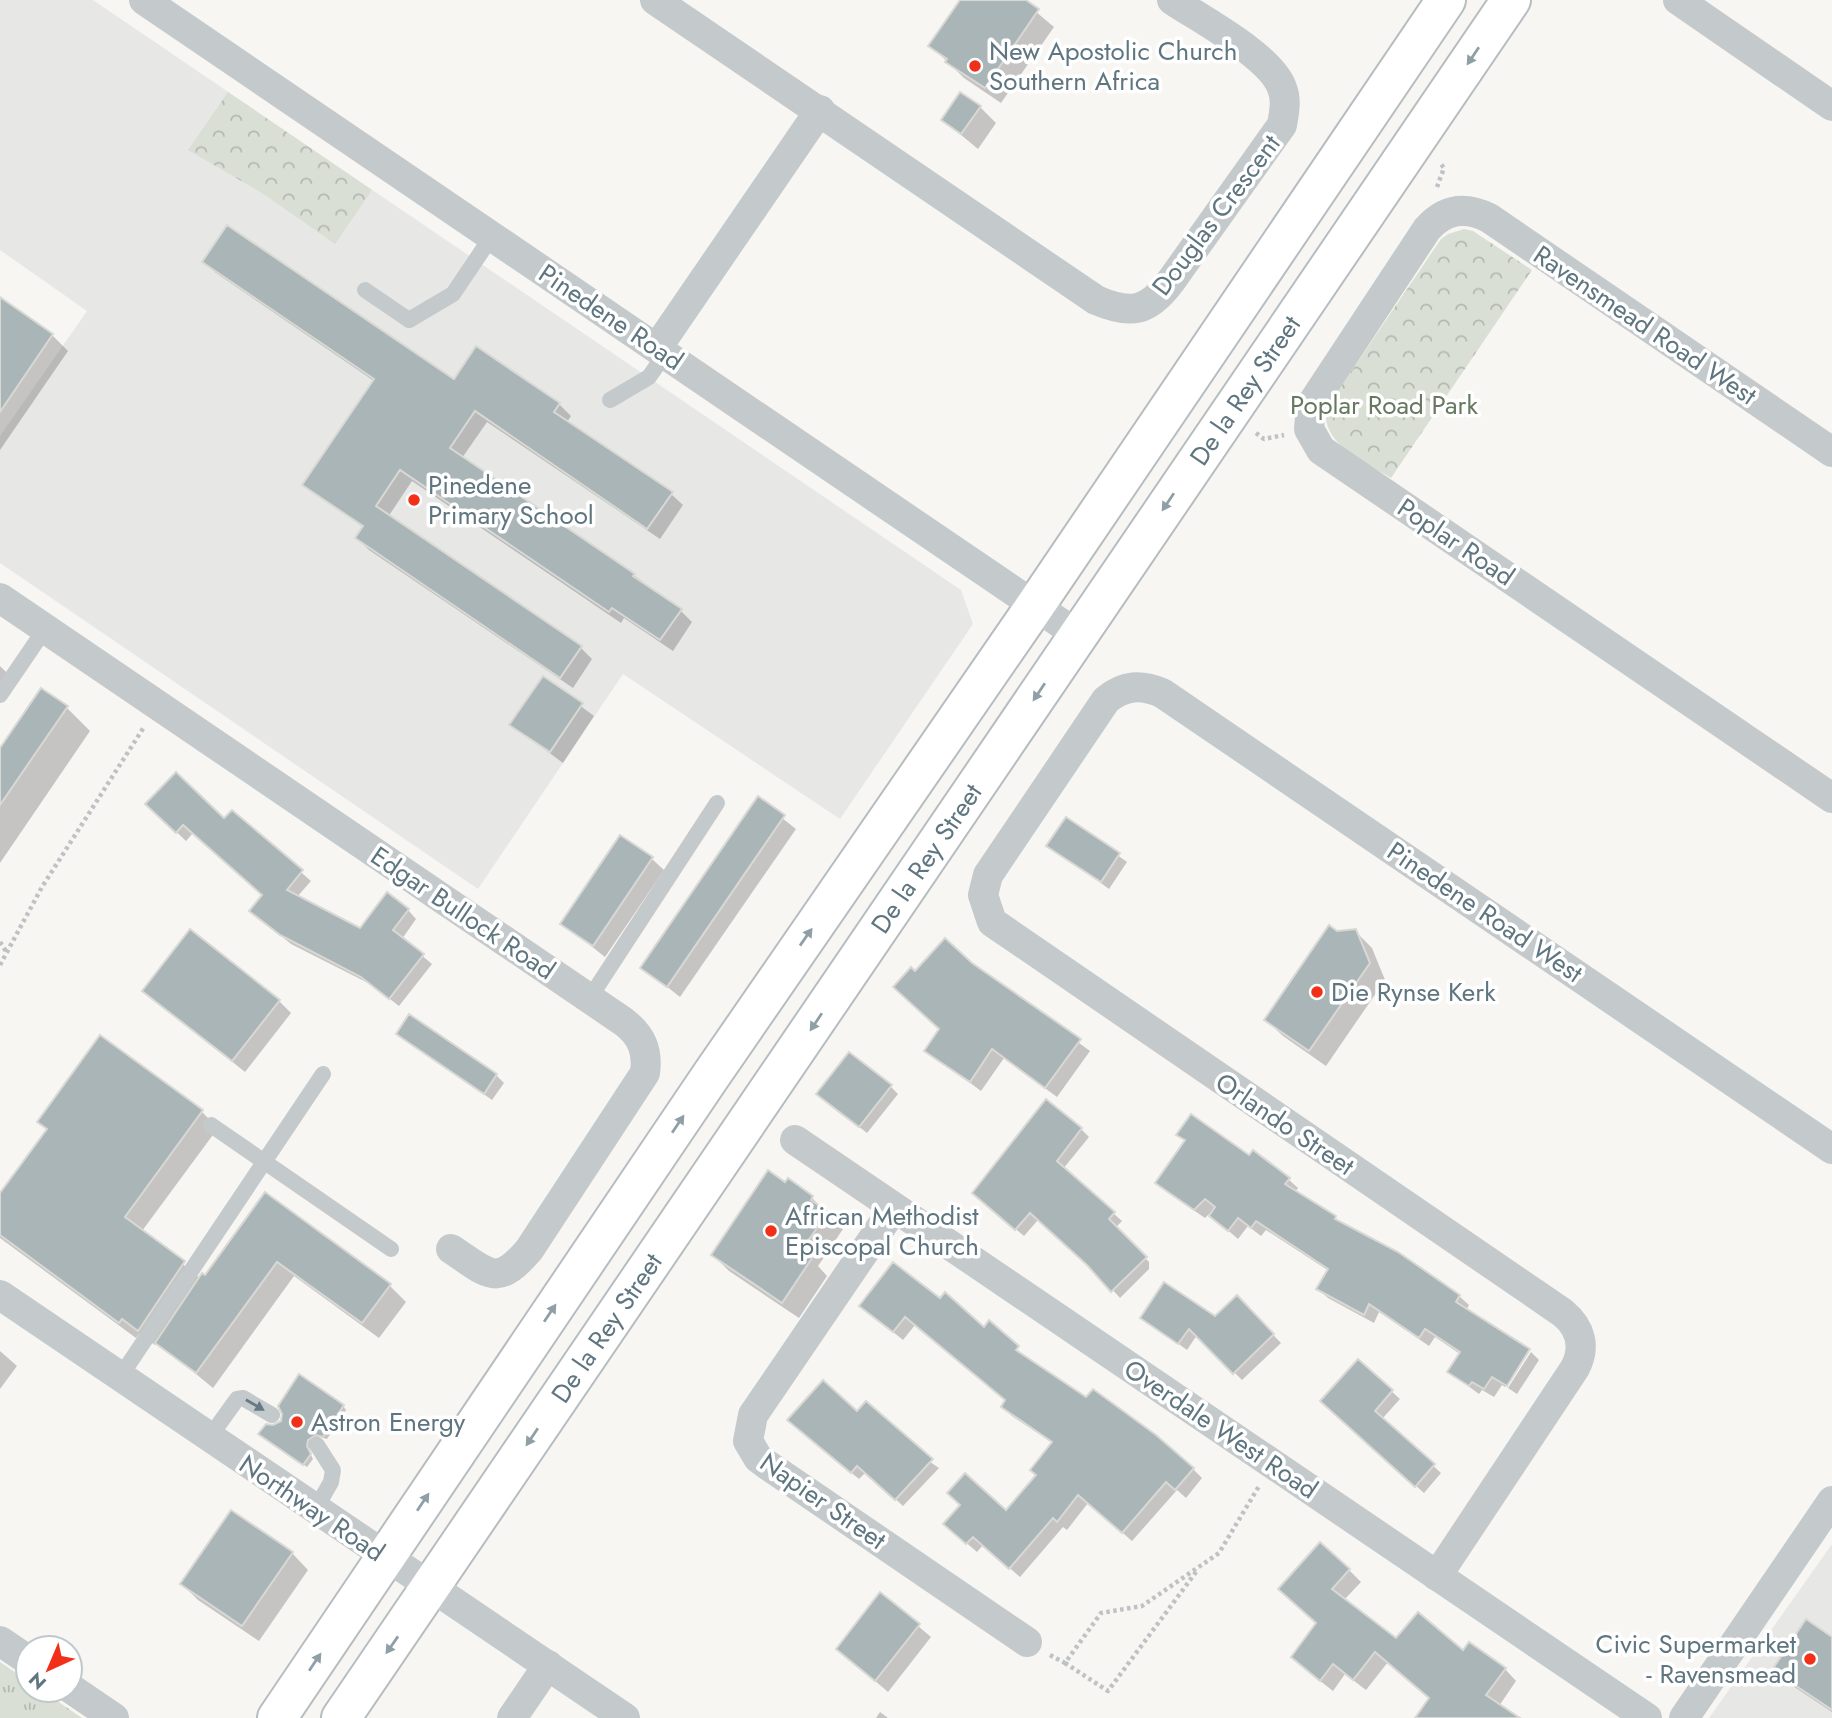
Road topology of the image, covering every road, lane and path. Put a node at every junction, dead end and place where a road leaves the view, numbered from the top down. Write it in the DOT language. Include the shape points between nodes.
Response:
graph roads {
  1 [pos="145,0"];
  2 [pos="655,0"];
  3 [pos="1171,0"];
  4 [pos="1446,0"];
  5 [pos="1511,0"];
  6 [pos="1678,0"];
  7 [pos="1832,106"];
  8 [pos="820,110"];
  9 [pos="1440,162"];
  10 [pos="1445,201"];
  11 [pos="492,236"];
  12 [pos="365,290"];
  13 [pos="661,351"];
  14 [pos="610,400"];
  15 [pos="1255,433"];
  16 [pos="1294,433"];
  17 [pos="1832,452"];
  18 [pos="0,598"];
  19 [pos="1035,607"];
  20 [pos="45,629"];
  21 [pos="1078,635"];
  22 [pos="1134,687"];
  23 [pos="0,695"];
  24 [pos="159,706"];
  25 [pos="1832,799"];
  26 [pos="717,803"];
  27 [pos="0,942"];
  28 [pos="7,954"];
  29 [pos="0,965"];
  30 [pos="589,999"];
  31 [pos="323,1074"];
  32 [pos="211,1125"];
  33 [pos="795,1140"];
  34 [pos="1832,1149"];
  35 [pos="263,1159"];
  36 [pos="894,1208"];
  37 [pos="391,1249"];
  38 [pos="452,1249"];
  39 [pos="0,1295"];
  40 [pos="120,1377"];
  41 [pos="272,1415"];
  42 [pos="209,1437"];
  43 [pos="317,1446"];
  44 [pos="1274,1465"];
  45 [pos="1832,1501"];
  46 [pos="314,1510"];
  47 [pos="384,1558"];
  48 [pos="1201,1566"];
  49 [pos="1437,1576"];
  50 [pos="430,1588"];
  51 [pos="1027,1642"];
  52 [pos="1065,1663"];
  53 [pos="548,1665"];
  54 [pos="84,1698"];
  55 [pos="114,1718"];
  56 [pos="277,1718"];
  57 [pos="341,1718"];
  58 [pos="512,1718"];
  59 [pos="625,1718"];
  60 [pos="1647,1718"];
  61 [pos="1684,1718"];
  1 -- 11 [label="street, Pinedene Road"];
  2 -- 8 [label="street, Douglas Crescent"];
  3 -- 8 [label="street, Douglas Crescent" via="1270,68 1282,87 1285,106 1282,125 1171,281 1157,299 1139,309 1116,309 1096,300"];
  4 -- 19 [label="main road, De la Rey Street"];
  5 -- 21 [label="main road, De la Rey Street, one-way"];
  6 -- 7 [label="street"];
  8 -- 13 [label="street"];
  9 -- 10 [label="path"];
  10 -- 17 [label="street, Ravensmead Road West" via="1489,218"];
  10 -- 25 [label="street, Poplar Road" via="1311,405 1309,429 1321,450"];
  11 -- 12 [label="lane" via="453,294 409,320"];
  11 -- 13 [label="street, Pinedene Road"];
  13 -- 14 [label="lane" via="649,377"];
  13 -- 19 [label="street, Pinedene Road"];
  15 -- 16 [label="path" via="1264,439"];
  18 -- 20 [label="street, Edgar Bullock Road"];
  19 -- 21 [label="street, Pinedene Road"];
  47 -- 19 [label="main road, De la Rey Street, one-way"];
  20 -- 23 [label="lane"];
  20 -- 24 [label="street, Edgar Bullock Road"];
  21 -- 50 [label="main road, De la Rey Street, one-way"];
  22 -- 34 [label="street, Pinedene Road West" via="1162,693"];
  22 -- 49 [label="street, Orlando Street" via="1107,700 988,874 983,895 992,922 1563,1313 1577,1328 1580,1358 1576,1368"];
  24 -- 28 [label="path" via="55,865"];
  24 -- 30 [label="street, Edgar Bullock Road"];
  26 -- 30 [label="lane"];
  27 -- 28 [label="path"];
  28 -- 29 [label="path"];
  30 -- 38 [label="street, Edgar Bullock Road" via="634,1030 645,1051 645,1073 512,1269 490,1275"];
  31 -- 35 [label="lane"];
  32 -- 35 [label="lane"];
  33 -- 36 [label="street, Overdale West Road"];
  35 -- 37 [label="lane"];
  35 -- 40 [label="lane"];
  36 -- 44 [label="street, Overdale West Road"];
  36 -- 51 [label="street, Napier Street" via="752,1415 748,1441 758,1458"];
  39 -- 40 [label="street, Northway Road"];
  40 -- 42 [label="street, Northway Road"];
  42 -- 41 [label="lane, one-way" via="237,1399"];
  42 -- 46 [label="street, Northway Road"];
  43 -- 46 [label="lane" via="332,1469 331,1482"];
  44 -- 48 [label="path" via="1219,1553"];
  44 -- 49 [label="street, Overdale West Road"];
  45 -- 61 [label="street"];
  46 -- 47 [label="street, Northway Road"];
  47 -- 50 [label="street, Northway Road"];
  56 -- 47 [label="main road, De la Rey Street, one-way"];
  48 -- 52 [label="path" via="1142,1606 1101,1613"];
  48 -- 52 [label="path" via="1108,1691"];
  49 -- 60 [label="street, Overdale West Road"];
  50 -- 53 [label="street, Northway Road"];
  50 -- 57 [label="main road, De la Rey Street, one-way"];
  51 -- 52 [label="path"];
  53 -- 58 [label="street"];
  53 -- 59 [label="street, Northway Road"];
  54 -- 55 [label="street"];
}
